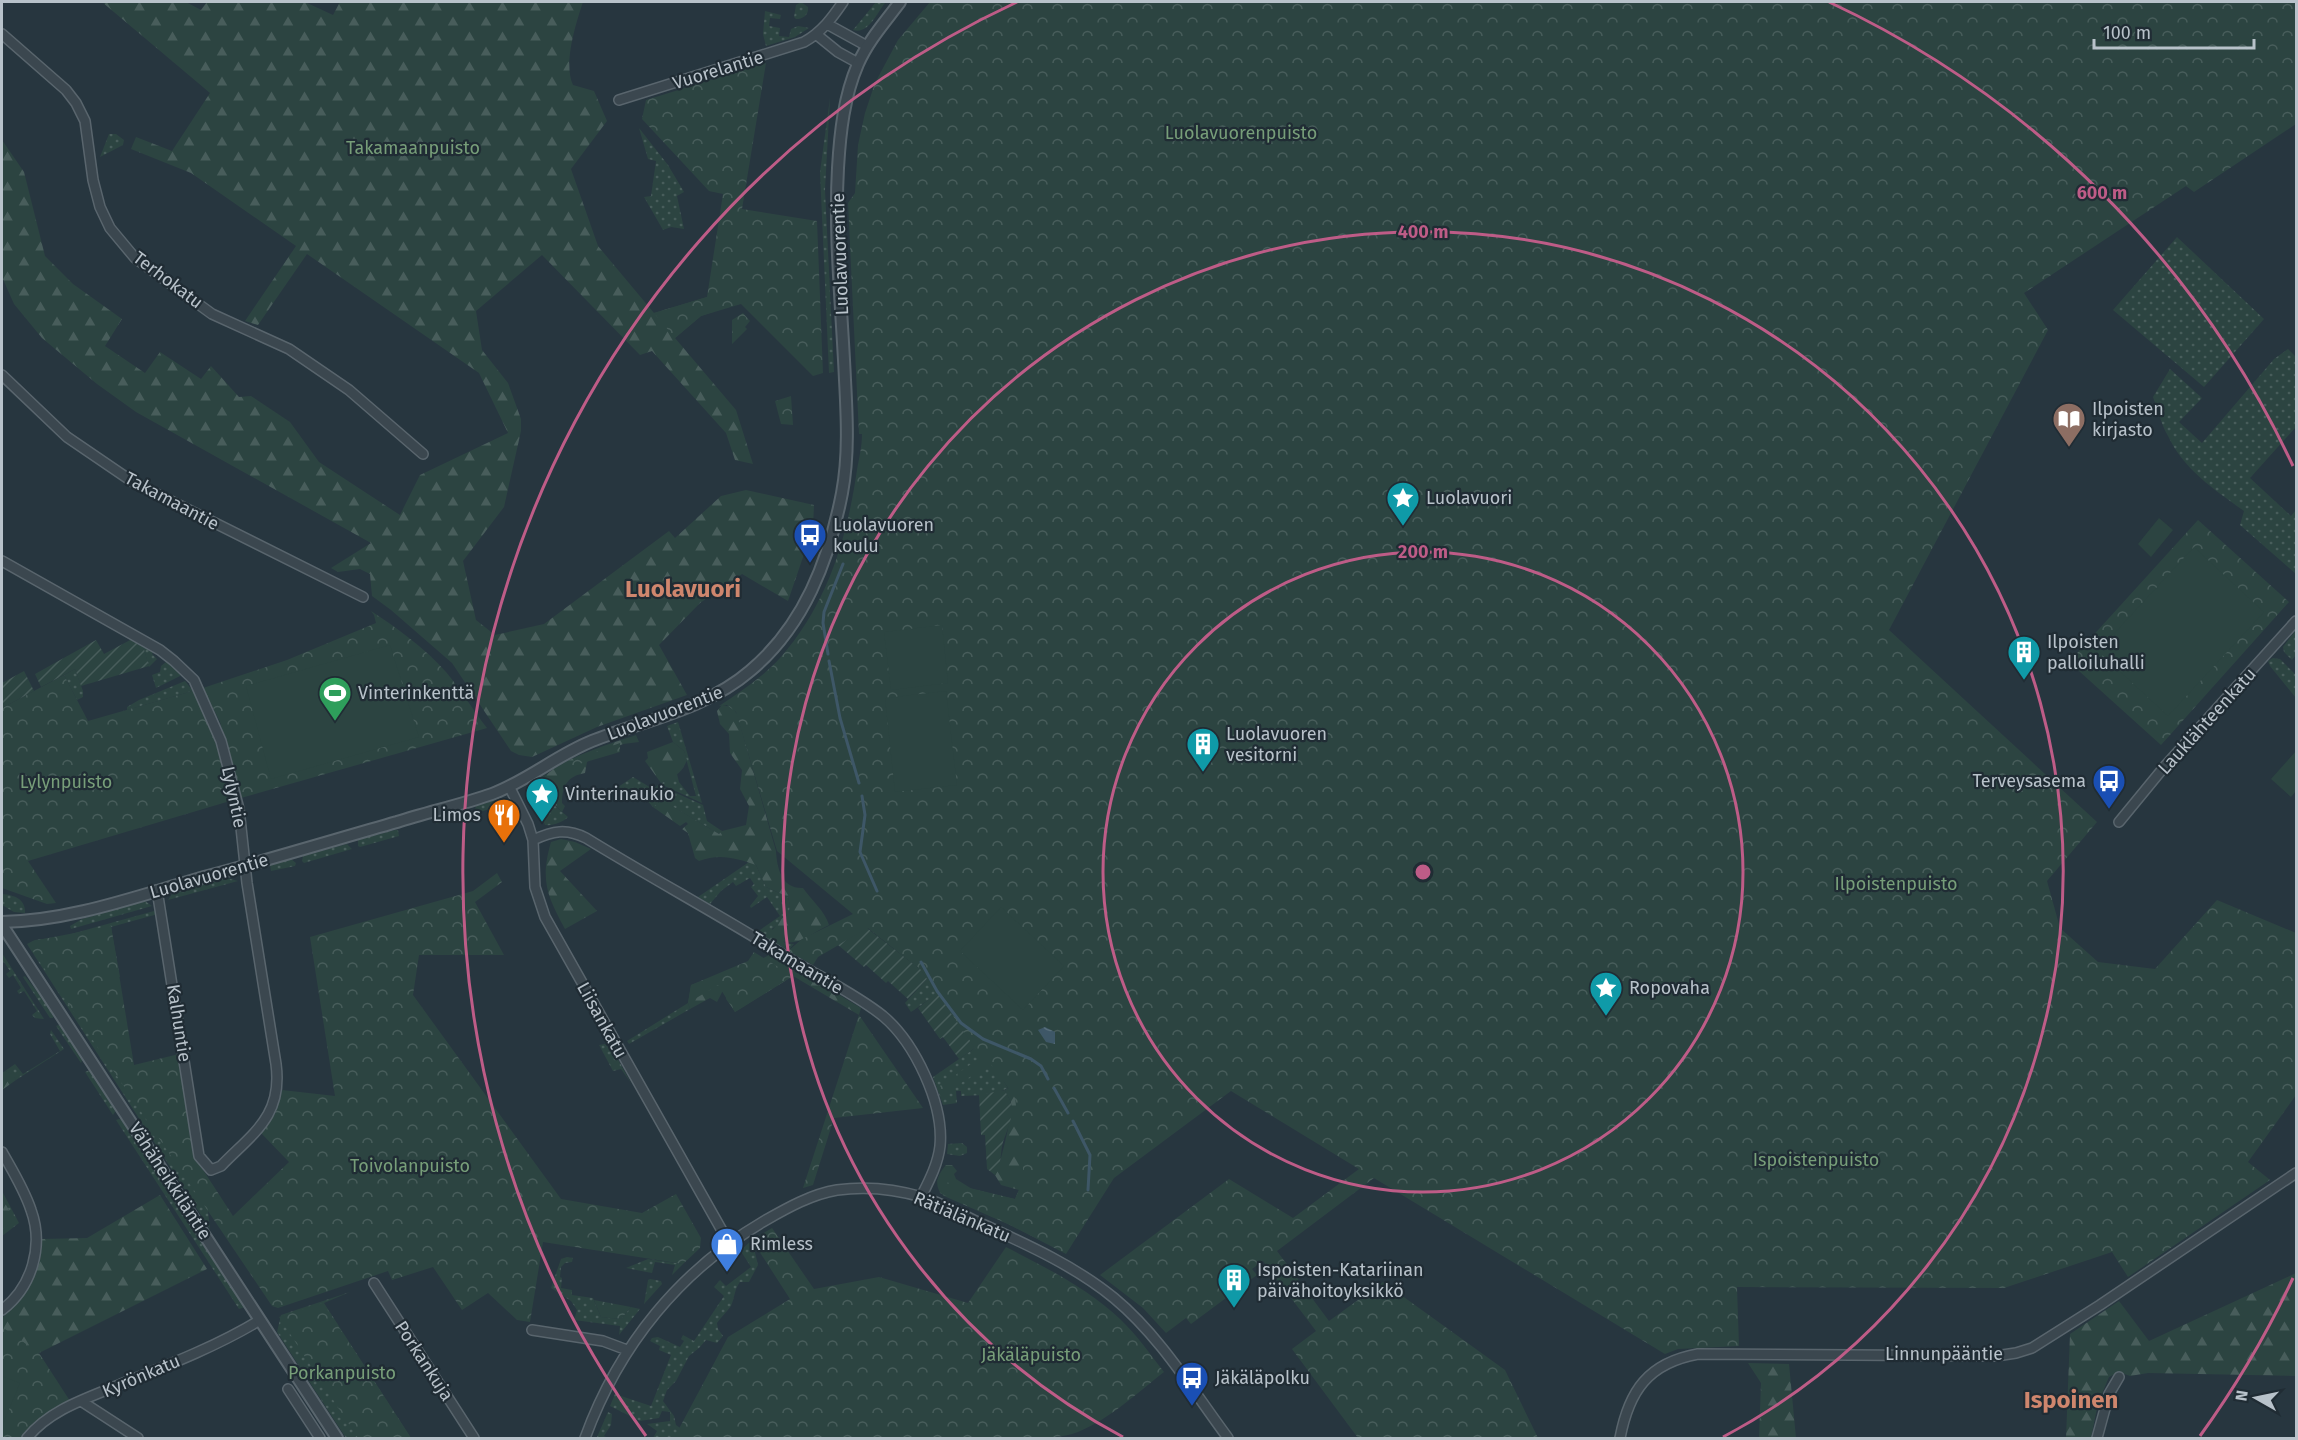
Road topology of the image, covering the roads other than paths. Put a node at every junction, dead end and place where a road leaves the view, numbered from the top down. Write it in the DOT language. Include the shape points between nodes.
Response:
graph roads {
  1 [pos="843,2"];
  2 [pos="900,2"];
  3 [pos="827,24"];
  4 [pos="2,34"];
  5 [pos="817,35"];
  6 [pos="867,46"];
  7 [pos="858,63"];
  8 [pos="619,100"];
  9 [pos="2,375"];
  10 [pos="423,454"];
  11 [pos="2,561"];
  12 [pos="363,597"];
  13 [pos="2296,621"];
  14 [pos="509,786"];
  15 [pos="2119,822"];
  16 [pos="533,840"];
  17 [pos="245,866"];
  18 [pos="157,890"];
  19 [pos="2,923"];
  20 [pos="2,1152"];
  21 [pos="199,1156"];
  22 [pos="2296,1173"];
  23 [pos="921,1197"];
  24 [pos="729,1243"];
  25 [pos="374,1283"];
  26 [pos="2,1310"];
  27 [pos="260,1320"];
  28 [pos="532,1330"];
  29 [pos="627,1350"];
  30 [pos="2120,1377"];
  31 [pos="288,1389"];
  32 [pos="81,1401"];
  33 [pos="27,1438"];
  34 [pos="138,1438"];
  35 [pos="320,1438"];
  36 [pos="338,1438"];
  37 [pos="474,1438"];
  38 [pos="585,1438"];
  39 [pos="1228,1438"];
  40 [pos="1620,1438"];
  41 [pos="2097,1438"];
  1 -- 3 [label="street, Vuorelantie"];
  2 -- 6 [label="street, Luolavuorentie"];
  3 -- 5 [label="street, Vuorelantie"];
  3 -- 6 [label="street"];
  4 -- 10 [label="street, Terhokatu" via="76,103 85,121 100,207 110,228 135,258 212,314 284,346 349,390"];
  5 -- 7 [label="street"];
  5 -- 8 [label="street, Vuorelantie"];
  6 -- 7 [label="street, Luolavuorentie"];
  7 -- 14 [label="street, Luolavuorentie" via="842,124 837,179 847,439 843,490 824,563 808,599 768,654 727,690 590,742"];
  9 -- 12 [label="street, Takamaantie" via="67,437 133,482"];
  11 -- 17 [label="street, Lylyntie" via="160,650 194,680 221,741 234,787"];
  13 -- 15 [label="street, Lauklähteenkatu"];
  14 -- 16 [label="street, Liisankatu"];
  14 -- 17 [label="street, Luolavuorentie"];
  16 -- 23 [label="street, Takamaantie" via="558,831 586,838 883,1017 912,1053 930,1089 940,1123 940,1148"];
  16 -- 24 [label="street, Liisankatu" via="535,886 545,917"];
  17 -- 18 [label="street, Luolavuorentie"];
  17 -- 21 [label="street, Lylyntie" via="276,1064 277,1097 265,1121 221,1166 211,1170"];
  18 -- 19 [label="street, Luolavuorentie" via="59,917"];
  18 -- 21 [label="street, Kalhuntie"];
  19 -- 27 [label="street, Vähäheikkiläntie"];
  20 -- 26 [label="street" via="32,1212 36,1244 26,1283"];
  22 -- 40 [label="street, Linnunpääntie" via="2032,1348 1996,1356 1804,1353 1682,1357 1653,1372 1637,1389 1628,1405"];
  23 -- 24 [label="street, Rätiälänkatu" via="878,1189 837,1190 786,1209"];
  23 -- 39 [label="street, Rätiälänkatu" via="1020,1241 1114,1298 1148,1333"];
  24 -- 29 [label="street, Rätiälänkatu" via="670,1295"];
  25 -- 37 [label="street, Porkankuja"];
  27 -- 32 [label="street, Kyrönkatu" via="168,1365"];
  27 -- 36 [label="street, Vähäheikkiläntie"];
  28 -- 29 [label="street" via="603,1341"];
  29 -- 38 [label="street, Rätiälänkatu"];
  30 -- 41 [label="street" via="2109,1394"];
  31 -- 35 [label="street"];
  32 -- 33 [label="street, Kyrönkatu" via="44,1421"];
  32 -- 34 [label="street"];
}
